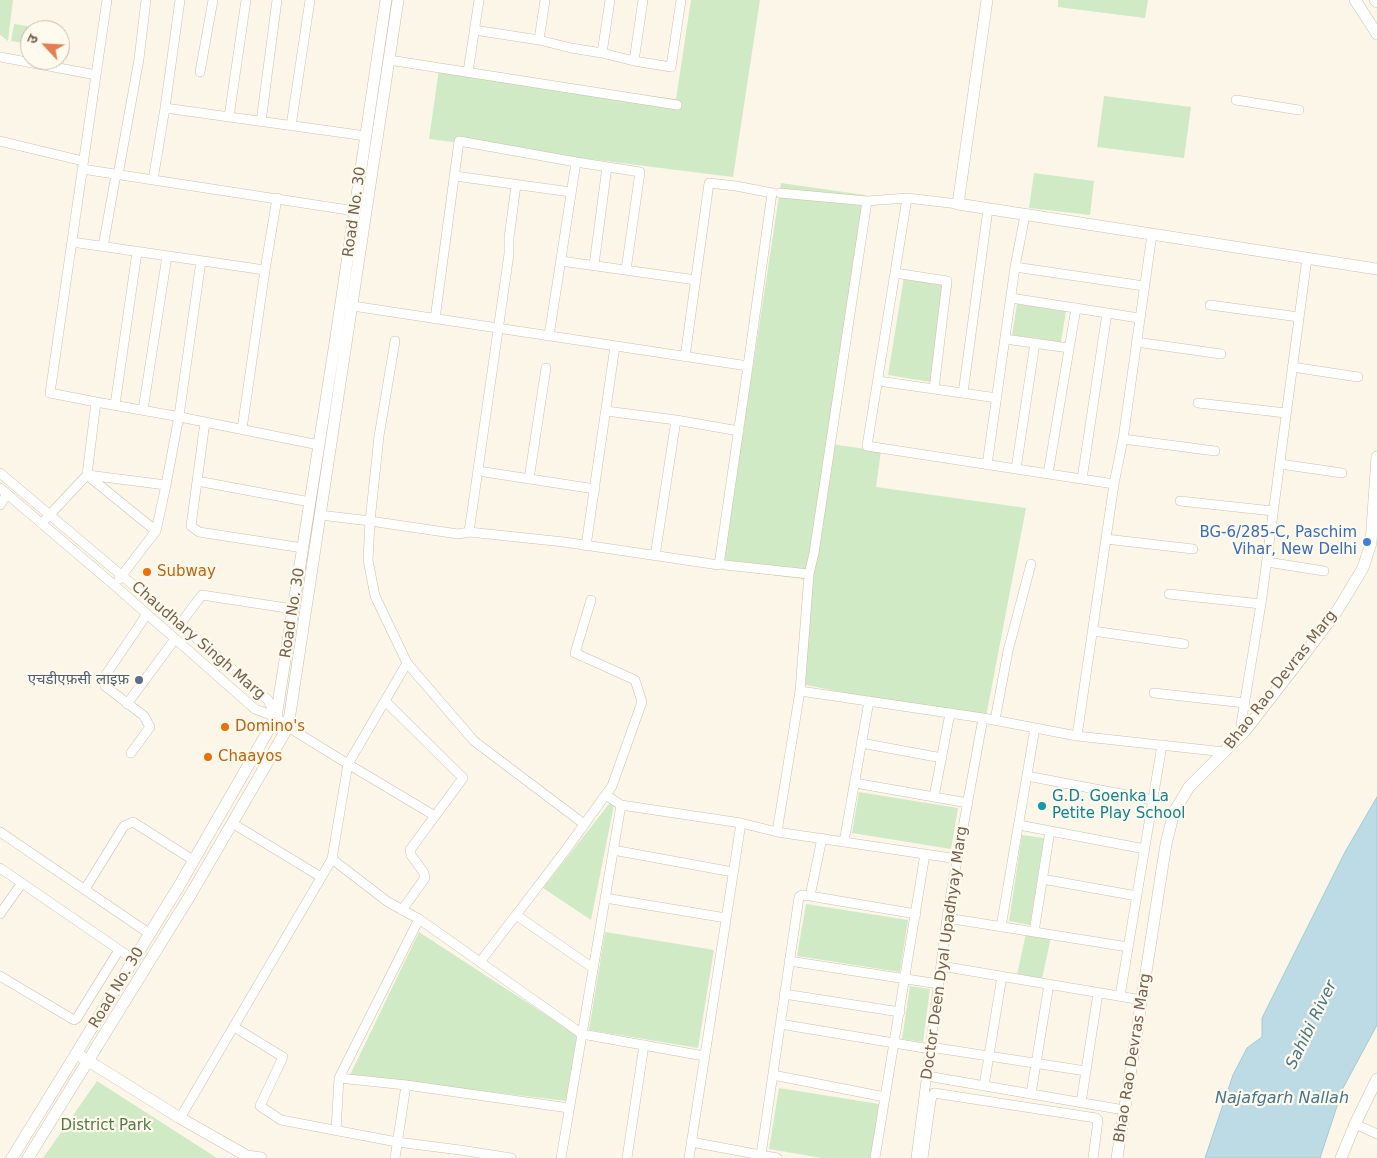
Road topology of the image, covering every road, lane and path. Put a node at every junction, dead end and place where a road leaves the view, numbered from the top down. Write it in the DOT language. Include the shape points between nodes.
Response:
graph roads {
  1 [pos="106,0"];
  2 [pos="146,0"];
  3 [pos="180,0"];
  4 [pos="213,0"];
  5 [pos="246,0"];
  6 [pos="277,0"];
  7 [pos="310,0"];
  8 [pos="386,0"];
  9 [pos="398,0"];
  10 [pos="479,0"];
  11 [pos="544,0"];
  12 [pos="610,0"];
  13 [pos="643,0"];
  14 [pos="681,0"];
  15 [pos="987,0"];
  16 [pos="1355,0"];
  17 [pos="474,30"];
  18 [pos="1377,34"];
  19 [pos="539,40"];
  20 [pos="602,53"];
  21 [pos="0,56"];
  22 [pos="389,60"];
  23 [pos="634,62"];
  24 [pos="200,72"];
  25 [pos="468,72"];
  26 [pos="96,75"];
  27 [pos="1236,100"];
  28 [pos="677,105"];
  29 [pos="165,108"];
  30 [pos="1299,110"];
  31 [pos="229,117"];
  32 [pos="261,122"];
  33 [pos="292,126"];
  34 [pos="366,136"];
  35 [pos="0,141"];
  36 [pos="576,162"];
  37 [pos="83,165"];
  38 [pos="607,167"];
  39 [pos="117,175"];
  40 [pos="455,176"];
  41 [pos="154,180"];
  42 [pos="516,185"];
  43 [pos="571,192"];
  44 [pos="780,193"];
  45 [pos="278,198"];
  46 [pos="907,198"];
  47 [pos="866,201"];
  48 [pos="958,204"];
  49 [pos="988,209"];
  50 [pos="355,211"];
  51 [pos="1025,215"];
  52 [pos="1152,234"];
  53 [pos="72,242"];
  54 [pos="103,247"];
  55 [pos="137,252"];
  56 [pos="167,256"];
  57 [pos="1307,258"];
  58 [pos="201,261"];
  59 [pos="561,261"];
  60 [pos="594,266"];
  61 [pos="1015,267"];
  62 [pos="1377,269"];
  63 [pos="265,270"];
  64 [pos="626,270"];
  65 [pos="895,273"];
  66 [pos="696,280"];
  67 [pos="1144,286"];
  68 [pos="1011,298"];
  69 [pos="1210,305"];
  70 [pos="346,306"];
  71 [pos="1076,308"];
  72 [pos="1107,313"];
  73 [pos="1299,317"];
  74 [pos="1139,318"];
  75 [pos="435,319"];
  76 [pos="498,328"];
  77 [pos="549,336"];
  78 [pos="1005,339"];
  79 [pos="395,341"];
  80 [pos="1136,342"];
  81 [pos="1035,343"];
  82 [pos="615,346"];
  83 [pos="1069,348"];
  84 [pos="1221,354"];
  85 [pos="685,357"];
  86 [pos="748,366"];
  87 [pos="1292,367"];
  88 [pos="546,368"];
  89 [pos="1358,377"];
  90 [pos="878,381"];
  91 [pos="934,389"];
  92 [pos="963,394"];
  93 [pos="996,398"];
  94 [pos="96,402"];
  95 [pos="1198,403"];
  96 [pos="115,405"];
  97 [pos="144,410"];
  98 [pos="606,411"];
  99 [pos="1286,413"];
  100 [pos="179,416"];
  101 [pos="676,420"];
  102 [pos="205,422"];
  103 [pos="242,429"];
  104 [pos="739,431"];
  105 [pos="1123,439"];
  106 [pos="319,445"];
  107 [pos="1215,451"];
  108 [pos="1377,457"];
  109 [pos="1280,464"];
  110 [pos="987,465"];
  111 [pos="1016,469"];
  112 [pos="478,471"];
  113 [pos="0,473"];
  114 [pos="1048,474"];
  115 [pos="1342,474"];
  116 [pos="87,475"];
  117 [pos="529,479"];
  118 [pos="1082,479"];
  119 [pos="197,481"];
  120 [pos="1114,484"];
  121 [pos="166,485"];
  122 [pos="595,489"];
  123 [pos="4,491"];
  124 [pos="1180,501"];
  125 [pos="310,502"];
  126 [pos="0,505"];
  127 [pos="1274,511"];
  128 [pos="50,515"];
  129 [pos="320,515"];
  130 [pos="370,521"];
  131 [pos="42,524"];
  132 [pos="156,531"];
  133 [pos="470,532"];
  134 [pos="1106,539"];
  135 [pos="586,546"];
  136 [pos="303,548"];
  137 [pos="1193,549"];
  138 [pos="655,556"];
  139 [pos="1267,562"];
  140 [pos="1031,564"];
  141 [pos="725,565"];
  142 [pos="1324,571"];
  143 [pos="809,574"];
  144 [pos="121,576"];
  145 [pos="114,585"];
  146 [pos="1169,594"];
  147 [pos="591,600"];
  148 [pos="1261,604"];
  149 [pos="293,609"];
  150 [pos="147,614"];
  151 [pos="180,624"];
  152 [pos="1093,631"];
  153 [pos="175,639"];
  154 [pos="1184,644"];
  155 [pos="407,663"];
  156 [pos="800,691"];
  157 [pos="1154,693"];
  158 [pos="385,700"];
  159 [pos="869,701"];
  160 [pos="1245,703"];
  161 [pos="127,704"];
  162 [pos="950,713"];
  163 [pos="276,717"];
  164 [pos="983,718"];
  165 [pos="995,720"];
  166 [pos="288,727"];
  167 [pos="1035,728"];
  168 [pos="1245,731"];
  169 [pos="1077,736"];
  170 [pos="862,744"];
  171 [pos="1162,745"];
  172 [pos="1224,752"];
  173 [pos="131,753"];
  174 [pos="942,758"];
  175 [pos="348,764"];
  176 [pos="1027,776"];
  177 [pos="854,784"];
  178 [pos="606,795"];
  179 [pos="934,797"];
  180 [pos="1153,800"];
  181 [pos="968,803"];
  182 [pos="621,805"];
  183 [pos="434,816"];
  184 [pos="232,823"];
  185 [pos="741,823"];
  186 [pos="584,824"];
  187 [pos="1019,825"];
  188 [pos="1050,831"];
  189 [pos="0,832"];
  190 [pos="777,832"];
  191 [pos="822,838"];
  192 [pos="844,842"];
  193 [pos="1145,849"];
  194 [pos="613,850"];
  195 [pos="925,854"];
  196 [pos="332,859"];
  197 [pos="958,859"];
  198 [pos="193,860"];
  199 [pos="0,868"];
  200 [pos="733,872"];
  201 [pos="321,877"];
  202 [pos="1042,880"];
  203 [pos="22,883"];
  204 [pos="85,889"];
  205 [pos="810,896"];
  206 [pos="1137,896"];
  207 [pos="605,898"];
  208 [pos="402,910"];
  209 [pos="0,914"];
  210 [pos="916,914"];
  211 [pos="516,915"];
  212 [pos="726,918"];
  213 [pos="947,918"];
  214 [pos="419,919"];
  215 [pos="1001,927"];
  216 [pos="1034,932"];
  217 [pos="150,934"];
  218 [pos="1128,947"];
  219 [pos="119,950"];
  220 [pos="134,960"];
  221 [pos="789,961"];
  222 [pos="480,962"];
  223 [pos="941,966"];
  224 [pos="593,968"];
  225 [pos="0,976"];
  226 [pos="1002,976"];
  227 [pos="905,979"];
  228 [pos="938,984"];
  229 [pos="1049,984"];
  230 [pos="1098,993"];
  231 [pos="784,994"];
  232 [pos="1120,996"];
  233 [pos="1142,1000"];
  234 [pos="900,1012"];
  235 [pos="780,1024"];
  236 [pos="234,1027"];
  237 [pos="582,1034"];
  238 [pos="895,1043"];
  239 [pos="644,1045"];
  240 [pos="930,1048"];
  241 [pos="77,1054"];
  242 [pos="704,1056"];
  243 [pos="989,1056"];
  244 [pos="88,1061"];
  245 [pos="1036,1063"];
  246 [pos="1086,1070"];
  247 [pos="773,1075"];
  248 [pos="927,1076"];
  249 [pos="338,1078"];
  250 [pos="1377,1079"];
  251 [pos="406,1085"];
  252 [pos="984,1086"];
  253 [pos="1031,1094"];
  254 [pos="885,1097"];
  255 [pos="1080,1103"];
  256 [pos="569,1108"];
  257 [pos="1124,1110"];
  258 [pos="180,1118"];
  259 [pos="1355,1124"];
  260 [pos="336,1130"];
  261 [pos="1377,1134"];
  262 [pos="397,1142"];
  263 [pos="691,1142"];
  264 [pos="761,1155"];
  265 [pos="12,1158"];
  266 [pos="28,1158"];
  267 [pos="261,1158"];
  268 [pos="395,1158"];
  269 [pos="511,1158"];
  270 [pos="561,1158"];
  271 [pos="627,1158"];
  272 [pos="688,1158"];
  273 [pos="777,1158"];
  274 [pos="875,1158"];
  275 [pos="916,1158"];
  276 [pos="923,1158"];
  277 [pos="1093,1158"];
  278 [pos="1117,1158"];
  279 [pos="1341,1158"];
  1 -- 26 [label="street"];
  2 -- 39 [label="street" via="139,59"];
  3 -- 29 [label="street"];
  4 -- 24 [label="street"];
  5 -- 31 [label="street"];
  6 -- 32 [label="street"];
  7 -- 33 [label="street"];
  8 -- 34 [label="street, Road No. 30"];
  9 -- 22 [label="street, Road No. 30"];
  10 -- 17 [label="street"];
  11 -- 19 [label="street"];
  12 -- 20 [label="street"];
  13 -- 23 [label="street"];
  14 -- 23 [label="street" via="670,67"];
  15 -- 48 [label="street"];
  16 -- 18 [label="street"];
  17 -- 19 [label="street"];
  17 -- 25 [label="street"];
  19 -- 20 [label="street"];
  20 -- 23 [label="street"];
  21 -- 26 [label="street"];
  22 -- 25 [label="street"];
  22 -- 70 [label="street, Road No. 30"];
  25 -- 28 [label="street"];
  26 -- 37 [label="street"];
  27 -- 30 [label="street"];
  29 -- 31 [label="street"];
  29 -- 41 [label="street"];
  31 -- 32 [label="street"];
  32 -- 33 [label="street"];
  33 -- 34 [label="street"];
  34 -- 50 [label="street, Road No. 30"];
  35 -- 37 [label="street"];
  36 -- 38 [label="street"];
  36 -- 40 [label="street" via="459,141"];
  36 -- 43 [label="street"];
  37 -- 39 [label="street"];
  37 -- 53 [label="street"];
  38 -- 60 [label="street"];
  38 -- 64 [label="street" via="640,172"];
  39 -- 41 [label="street"];
  39 -- 54 [label="street"];
  40 -- 42 [label="street"];
  40 -- 75 [label="street"];
  41 -- 45 [label="street"];
  42 -- 43 [label="street"];
  42 -- 76 [label="street"];
  43 -- 59 [label="street"];
  44 -- 47 [label="street"];
  45 -- 50 [label="street"];
  45 -- 63 [label="street"];
  46 -- 47 [label="street"];
  46 -- 48 [label="street"];
  46 -- 65 [label="street"];
  47 -- 143 [label="street"];
  48 -- 49 [label="street"];
  49 -- 51 [label="street"];
  49 -- 92 [label="street"];
  50 -- 70 [label="street, Road No. 30"];
  51 -- 52 [label="street"];
  51 -- 61 [label="street"];
  52 -- 57 [label="street"];
  52 -- 67 [label="street"];
  53 -- 54 [label="street"];
  53 -- 94 [label="street" via="50,393"];
  54 -- 55 [label="street"];
  55 -- 56 [label="street"];
  55 -- 96 [label="street"];
  56 -- 58 [label="street"];
  56 -- 97 [label="street"];
  57 -- 62 [label="street"];
  57 -- 73 [label="street"];
  58 -- 63 [label="street"];
  58 -- 100 [label="street"];
  59 -- 60 [label="street"];
  59 -- 77 [label="street"];
  60 -- 64 [label="street"];
  61 -- 67 [label="street"];
  61 -- 68 [label="street"];
  63 -- 103 [label="street"];
  64 -- 66 [label="street"];
  65 -- 90 [label="street"];
  65 -- 91 [label="street" via="947,282"];
  66 -- 85 [label="street"];
  66 -- 86 [label="street" via="709,184 772,192"];
  67 -- 74 [label="street"];
  68 -- 71 [label="street"];
  68 -- 78 [label="street"];
  69 -- 73 [label="street"];
  70 -- 75 [label="street"];
  70 -- 106 [label="street, Road No. 30"];
  70 -- 129 [label="street, Road No. 30"];
  71 -- 72 [label="street"];
  71 -- 83 [label="street"];
  72 -- 74 [label="street"];
  72 -- 118 [label="street"];
  73 -- 87 [label="street"];
  74 -- 80 [label="street"];
  75 -- 76 [label="street"];
  76 -- 77 [label="street"];
  76 -- 112 [label="street"];
  77 -- 82 [label="street"];
  78 -- 81 [label="street"];
  78 -- 93 [label="street"];
  79 -- 130 [label="street" via="379,436"];
  80 -- 84 [label="street"];
  80 -- 105 [label="street"];
  81 -- 83 [label="street"];
  81 -- 111 [label="street"];
  82 -- 85 [label="street"];
  82 -- 98 [label="street"];
  83 -- 114 [label="street"];
  85 -- 86 [label="street"];
  86 -- 104 [label="street"];
  87 -- 89 [label="street"];
  87 -- 99 [label="street"];
  88 -- 117 [label="street"];
  90 -- 91 [label="street"];
  90 -- 110 [label="street" via="867,446"];
  91 -- 92 [label="street"];
  92 -- 93 [label="street"];
  93 -- 110 [label="street"];
  94 -- 96 [label="street"];
  94 -- 116 [label="street"];
  95 -- 99 [label="street"];
  96 -- 97 [label="street"];
  97 -- 100 [label="street"];
  98 -- 101 [label="street"];
  98 -- 122 [label="street"];
  99 -- 109 [label="street"];
  100 -- 102 [label="street"];
  100 -- 121 [label="street"];
  101 -- 104 [label="street"];
  101 -- 138 [label="street"];
  102 -- 103 [label="street"];
  102 -- 119 [label="street"];
  103 -- 106 [label="street"];
  104 -- 138 [label="street" via="719,565"];
  105 -- 107 [label="street"];
  105 -- 120 [label="street"];
  106 -- 125 [label="street, Road No. 30"];
  108 -- 168 [label="street, Bhao Rao Devras Marg" via="1372,543 1363,568 1337,611"];
  109 -- 115 [label="street"];
  109 -- 127 [label="street"];
  110 -- 111 [label="street"];
  111 -- 114 [label="street"];
  112 -- 117 [label="street"];
  112 -- 133 [label="street"];
  113 -- 128 [label="street, Chaudhary Singh Marg"];
  114 -- 118 [label="street"];
  116 -- 121 [label="street"];
  116 -- 128 [label="street"];
  116 -- 132 [label="street"];
  117 -- 122 [label="street"];
  118 -- 120 [label="street"];
  119 -- 125 [label="street"];
  119 -- 136 [label="street" via="191,526 199,532"];
  120 -- 134 [label="street"];
  121 -- 132 [label="street"];
  122 -- 135 [label="street"];
  123 -- 126 [label="street"];
  123 -- 131 [label="street, Chaudhary Singh Marg"];
  124 -- 127 [label="street"];
  125 -- 136 [label="street, Road No. 30"];
  127 -- 139 [label="street"];
  128 -- 131 [label="street"];
  128 -- 144 [label="street, Chaudhary Singh Marg"];
  129 -- 130 [label="street"];
  129 -- 166 [label="street, Road No. 30"];
  130 -- 133 [label="street" via="458,534"];
  130 -- 155 [label="street" via="368,560 375,596"];
  131 -- 145 [label="street, Chaudhary Singh Marg"];
  132 -- 144 [label="street"];
  133 -- 135 [label="street"];
  134 -- 137 [label="street"];
  134 -- 152 [label="street"];
  135 -- 138 [label="street"];
  136 -- 149 [label="street, Road No. 30"];
  139 -- 142 [label="street"];
  139 -- 148 [label="street"];
  140 -- 165 [label="street" via="1008,651"];
  141 -- 143 [label="street"];
  143 -- 156 [label="street"];
  144 -- 145 [label="street"];
  144 -- 151 [label="street, Chaudhary Singh Marg"];
  145 -- 150 [label="street, Chaudhary Singh Marg"];
  146 -- 148 [label="street"];
  147 -- 178 [label="street" via="575,654 635,680 642,702"];
  148 -- 160 [label="street"];
  149 -- 151 [label="street" via="202,595"];
  149 -- 163 [label="street, Road No. 30"];
  150 -- 153 [label="street, Chaudhary Singh Marg"];
  150 -- 161 [label="street" via="105,676 105,686"];
  151 -- 163 [label="street, Chaudhary Singh Marg" via="268,700"];
  152 -- 154 [label="street"];
  152 -- 169 [label="street"];
  153 -- 161 [label="street"];
  153 -- 163 [label="street, Chaudhary Singh Marg" via="255,709"];
  155 -- 158 [label="street"];
  155 -- 186 [label="street" via="474,741"];
  156 -- 159 [label="street"];
  156 -- 190 [label="street"];
  157 -- 160 [label="street"];
  158 -- 175 [label="street"];
  158 -- 183 [label="street" via="463,778"];
  159 -- 162 [label="street"];
  159 -- 170 [label="street"];
  160 -- 168 [label="street" via="1242,724"];
  161 -- 173 [label="street" via="144,716 150,727"];
  162 -- 164 [label="street"];
  162 -- 174 [label="street"];
  163 -- 166 [label="street"];
  163 -- 198 [label="street, Road No. 30"];
  164 -- 165 [label="street"];
  164 -- 181 [label="street, Doctor Deen Dyal Upadhyay Marg"];
  165 -- 167 [label="street"];
  166 -- 175 [label="street"];
  166 -- 184 [label="street, Road No. 30"];
  167 -- 169 [label="street"];
  167 -- 176 [label="street"];
  168 -- 172 [label="street, Bhao Rao Devras Marg"];
  169 -- 171 [label="street"];
  170 -- 174 [label="street"];
  170 -- 177 [label="street"];
  171 -- 172 [label="street"];
  171 -- 180 [label="street"];
  172 -- 233 [label="street, Bhao Rao Devras Marg" via="1189,787 1174,812 1166,844"];
  174 -- 179 [label="street"];
  175 -- 183 [label="street"];
  175 -- 196 [label="street"];
  176 -- 180 [label="street"];
  176 -- 187 [label="street"];
  177 -- 179 [label="street"];
  177 -- 192 [label="street"];
  178 -- 182 [label="street"];
  178 -- 186 [label="street"];
  179 -- 181 [label="street"];
  180 -- 193 [label="street"];
  181 -- 197 [label="street, Doctor Deen Dyal Upadhyay Marg"];
  182 -- 185 [label="street"];
  182 -- 194 [label="street"];
  183 -- 208 [label="street" via="410,850 425,878"];
  184 -- 201 [label="street"];
  184 -- 244 [label="street, Road No. 30"];
  185 -- 190 [label="street"];
  185 -- 200 [label="street"];
  186 -- 211 [label="street"];
  187 -- 188 [label="street"];
  187 -- 215 [label="street"];
  188 -- 193 [label="street"];
  188 -- 202 [label="street"];
  189 -- 204 [label="street"];
  190 -- 191 [label="street"];
  191 -- 192 [label="street"];
  191 -- 205 [label="street"];
  192 -- 195 [label="street"];
  193 -- 206 [label="street"];
  194 -- 200 [label="street"];
  194 -- 207 [label="street"];
  195 -- 197 [label="street"];
  195 -- 210 [label="street"];
  196 -- 201 [label="street"];
  196 -- 208 [label="street"];
  197 -- 213 [label="street, Doctor Deen Dyal Upadhyay Marg"];
  198 -- 204 [label="street" via="133,822 124,826"];
  198 -- 217 [label="street, Road No. 30"];
  199 -- 203 [label="street"];
  200 -- 212 [label="street"];
  201 -- 236 [label="street"];
  202 -- 206 [label="street"];
  202 -- 216 [label="street"];
  203 -- 209 [label="street"];
  203 -- 219 [label="street"];
  204 -- 217 [label="street"];
  205 -- 210 [label="street"];
  205 -- 221 [label="street" via="802,895 798,900"];
  206 -- 218 [label="street"];
  207 -- 212 [label="street"];
  207 -- 224 [label="street"];
  208 -- 214 [label="street"];
  210 -- 227 [label="street"];
  211 -- 222 [label="street"];
  211 -- 224 [label="street"];
  212 -- 242 [label="street"];
  213 -- 215 [label="street"];
  213 -- 223 [label="street, Doctor Deen Dyal Upadhyay Marg"];
  214 -- 222 [label="street"];
  214 -- 249 [label="street"];
  215 -- 216 [label="street"];
  216 -- 218 [label="street"];
  217 -- 220 [label="street, Road No. 30"];
  218 -- 232 [label="street"];
  219 -- 220 [label="street"];
  219 -- 225 [label="street" via="74,1020"];
  220 -- 241 [label="street, Road No. 30"];
  221 -- 227 [label="street"];
  221 -- 231 [label="street"];
  222 -- 237 [label="street"];
  223 -- 226 [label="street"];
  223 -- 228 [label="street, Doctor Deen Dyal Upadhyay Marg"];
  224 -- 237 [label="street"];
  226 -- 229 [label="street"];
  226 -- 243 [label="street"];
  227 -- 228 [label="street"];
  227 -- 234 [label="street"];
  228 -- 240 [label="street, Doctor Deen Dyal Upadhyay Marg"];
  229 -- 230 [label="street"];
  229 -- 245 [label="street"];
  230 -- 232 [label="street"];
  230 -- 246 [label="street"];
  231 -- 234 [label="street"];
  231 -- 235 [label="street"];
  232 -- 233 [label="street"];
  233 -- 257 [label="street, Bhao Rao Devras Marg"];
  234 -- 238 [label="street"];
  235 -- 238 [label="street"];
  235 -- 247 [label="street"];
  236 -- 258 [label="street"];
  236 -- 260 [label="street" via="282,1057 260,1106 282,1120"];
  237 -- 239 [label="street"];
  237 -- 256 [label="street"];
  238 -- 240 [label="street"];
  238 -- 254 [label="street"];
  239 -- 242 [label="street"];
  239 -- 271 [label="street"];
  240 -- 243 [label="street"];
  240 -- 248 [label="street, Doctor Deen Dyal Upadhyay Marg"];
  241 -- 244 [label="street"];
  241 -- 265 [label="street, Road No. 30"];
  242 -- 263 [label="street"];
  243 -- 245 [label="street"];
  243 -- 252 [label="street"];
  244 -- 258 [label="street"];
  244 -- 266 [label="street, Road No. 30"];
  245 -- 246 [label="street"];
  245 -- 253 [label="street"];
  246 -- 255 [label="street"];
  247 -- 254 [label="street"];
  247 -- 264 [label="street"];
  248 -- 252 [label="street"];
  248 -- 275 [label="street, Doctor Deen Dyal Upadhyay Marg"];
  249 -- 251 [label="street"];
  249 -- 260 [label="street"];
  250 -- 259 [label="street"];
  251 -- 256 [label="street"];
  251 -- 262 [label="street"];
  252 -- 253 [label="street"];
  253 -- 255 [label="street"];
  254 -- 274 [label="street"];
  255 -- 257 [label="street"];
  256 -- 270 [label="street"];
  257 -- 278 [label="street, Bhao Rao Devras Marg"];
  258 -- 267 [label="street" via="247,1156"];
  259 -- 261 [label="street"];
  259 -- 279 [label="street"];
  260 -- 262 [label="street"];
  262 -- 268 [label="street"];
  262 -- 269 [label="street"];
  263 -- 264 [label="street"];
  263 -- 272 [label="street"];
  264 -- 273 [label="street"];
  276 -- 277 [label="street" via="934,1093 1096,1118"];
}
